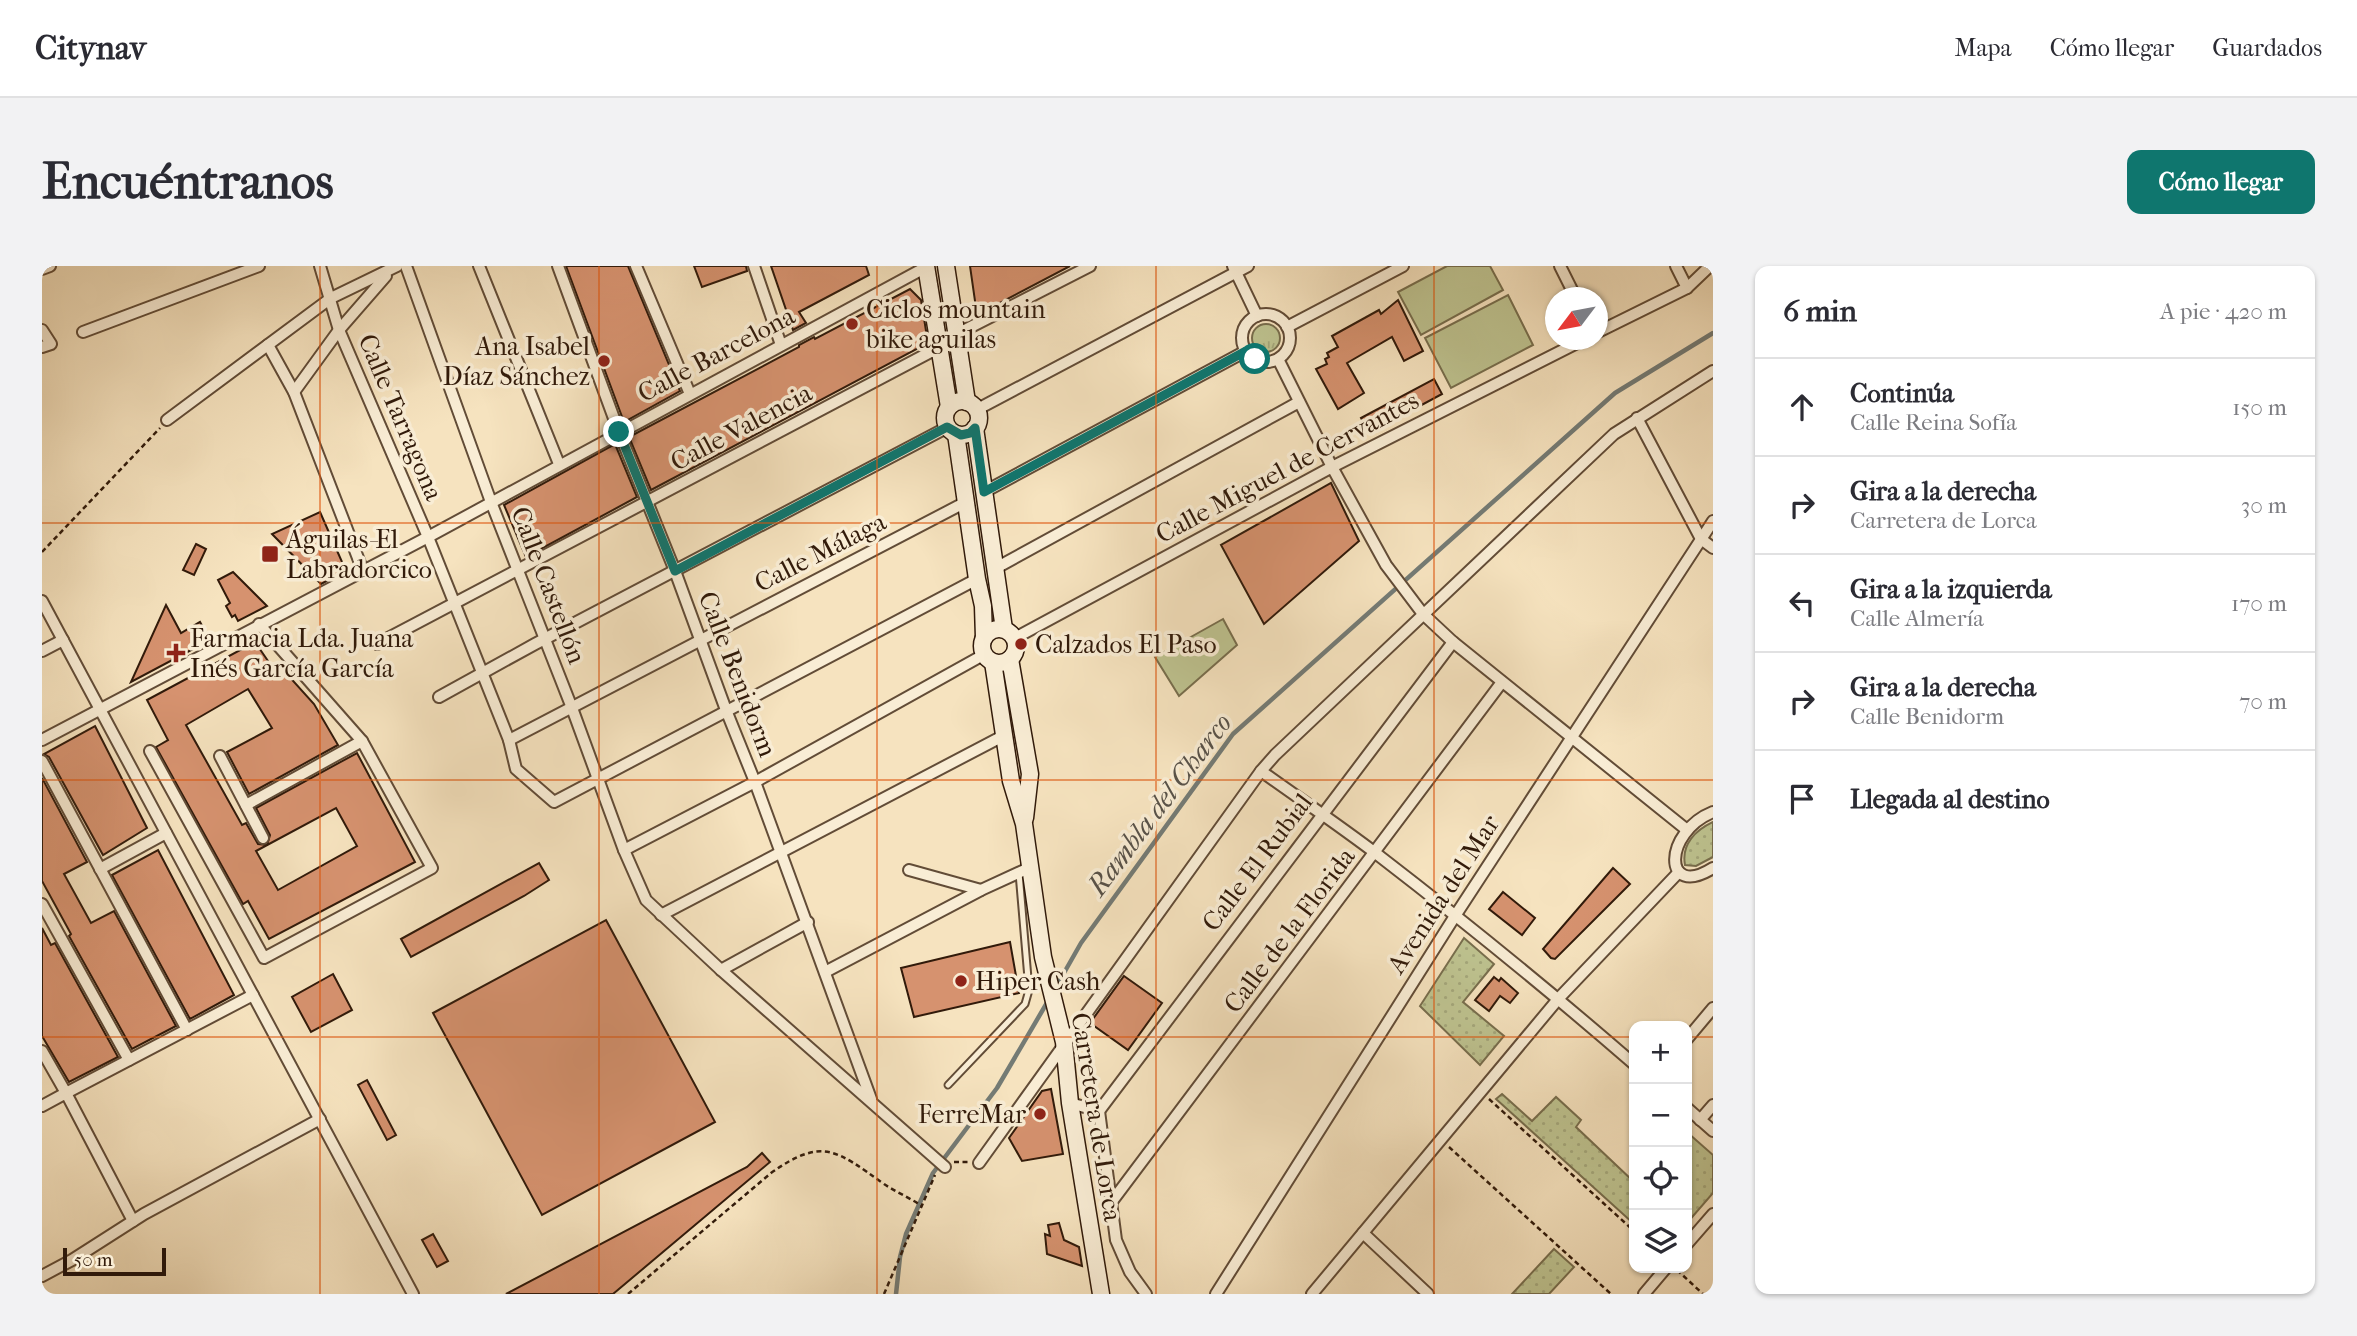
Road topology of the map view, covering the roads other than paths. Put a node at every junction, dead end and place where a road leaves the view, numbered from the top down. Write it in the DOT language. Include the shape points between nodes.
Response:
graph roads {
  1 [pos="50,266"];
  2 [pos="259,266"];
  3 [pos="320,266"];
  4 [pos="399,266"];
  5 [pos="406,266"];
  6 [pos="479,266"];
  7 [pos="558,266"];
  8 [pos="636,266"];
  9 [pos="754,266"];
  10 [pos="927,266"];
  11 [pos="946,266"];
  12 [pos="1090,266"];
  13 [pos="1248,266"];
  14 [pos="1403,266"];
  15 [pos="1560,266"];
  16 [pos="1676,266"];
  17 [pos="1710,266"];
  18 [pos="42,269"];
  19 [pos="1234,269"];
  20 [pos="1570,287"];
  21 [pos="1687,288"];
  22 [pos="331,298"];
  23 [pos="1257,316"];
  24 [pos="1287,327"];
  25 [pos="1608,327"];
  26 [pos="42,330"];
  27 [pos="339,330"];
  28 [pos="83,332"];
  29 [pos="957,334"];
  30 [pos="268,345"];
  31 [pos="780,345"];
  32 [pos="42,347"];
  33 [pos="940,347"];
  34 [pos="1563,350"];
  35 [pos="1246,351"];
  36 [pos="1278,359"];
  37 [pos="1713,371"];
  38 [pos="294,392"];
  39 [pos="690,394"];
  40 [pos="1299,402"];
  41 [pos="972,406"];
  42 [pos="950,407"];
  43 [pos="1637,418"];
  44 [pos="167,420"];
  45 [pos="975,428"];
  46 [pos="952,430"];
  47 [pos="619,432"];
  48 [pos="559,464"];
  49 [pos="1332,467"];
  50 [pos="984,492"];
  51 [pos="491,502"];
  52 [pos="647,502"];
  53 [pos="966,502"];
  54 [pos="1713,521"];
  55 [pos="428,537"];
  56 [pos="1701,539"];
  57 [pos="1713,548"];
  58 [pos="996,568"];
  59 [pos="519,570"];
  60 [pos="363,571"];
  61 [pos="675,571"];
  62 [pos="977,579"];
  63 [pos="42,601"];
  64 [pos="454,605"];
  65 [pos="1420,611"];
  66 [pos="259,624"];
  67 [pos="1009,633"];
  68 [pos="545,639"];
  69 [pos="63,640"];
  70 [pos="700,641"];
  71 [pos="1453,642"];
  72 [pos="377,644"];
  73 [pos="42,651"];
  74 [pos="987,651"];
  75 [pos="1010,659"];
  76 [pos="481,674"];
  77 [pos="1502,682"];
  78 [pos="439,697"];
  79 [pos="100,708"];
  80 [pos="572,708"];
  81 [pos="726,710"];
  82 [pos="1003,736"];
  83 [pos="1572,737"];
  84 [pos="42,740"];
  85 [pos="509,740"];
  86 [pos="362,741"];
  87 [pos="150,751"];
  88 [pos="220,756"];
  89 [pos="42,761"];
  90 [pos="1261,771"];
  91 [pos="598,778"];
  92 [pos="755,782"];
  93 [pos="246,805"];
  94 [pos="1713,812"];
  95 [pos="1321,815"];
  96 [pos="1024,824"];
  97 [pos="1687,830"];
  98 [pos="166,833"];
  99 [pos="263,838"];
  100 [pos="624,850"];
  101 [pos="780,850"];
  102 [pos="1375,853"];
  103 [pos="1713,868"];
  104 [pos="100,869"];
  105 [pos="909,870"];
  106 [pos="1025,870"];
  107 [pos="1679,872"];
  108 [pos="981,890"];
  109 [pos="42,904"];
  110 [pos="661,915"];
  111 [pos="1455,916"];
  112 [pos="808,922"];
  113 [pos="721,970"];
  114 [pos="825,972"];
  115 [pos="253,995"];
  116 [pos="1559,998"];
  117 [pos="1713,1008"];
  118 [pos="187,1030"];
  119 [pos="1692,1033"];
  120 [pos="1062,1037"];
  121 [pos="42,1051"];
  122 [pos="129,1060"];
  123 [pos="1629,1060"];
  124 [pos="948,1085"];
  125 [pos="66,1093"];
  126 [pos="871,1100"];
  127 [pos="1070,1103"];
  128 [pos="1713,1105"];
  129 [pos="42,1106"];
  130 [pos="1099,1111"];
  131 [pos="1692,1113"];
  132 [pos="320,1119"];
  133 [pos="1700,1120"];
  134 [pos="1713,1131"];
  135 [pos="979,1163"];
  136 [pos="945,1167"];
  137 [pos="1110,1204"];
  138 [pos="1713,1214"];
  139 [pos="133,1221"];
  140 [pos="1363,1233"];
  141 [pos="1692,1238"];
  142 [pos="1662,1273"];
  143 [pos="42,1276"];
  144 [pos="413,1294"];
  145 [pos="1101,1294"];
  146 [pos="1146,1294"];
  147 [pos="1216,1294"];
  148 [pos="1312,1294"];
  149 [pos="1428,1294"];
  150 [pos="1644,1294"];
  1 -- 18 [label="street"];
  2 -- 28 [label="street"];
  3 -- 22 [label="street, Calle Tarragona"];
  4 -- 22 [label="street"];
  4 -- 27 [label="street" via="380,280"];
  5 -- 51 [label="street, Calle Castellón"];
  6 -- 48 [label="street"];
  7 -- 47 [label="street, Calle Benidorm"];
  8 -- 39 [label="street"];
  9 -- 31 [label="street"];
  10 -- 31 [label="street, Calle Barcelona"];
  10 -- 33 [label="main road, Carretera de Lorca"];
  11 -- 29 [label="main road"];
  12 -- 29 [label="street"];
  13 -- 19 [label="street"];
  14 -- 24 [label="street"];
  15 -- 20 [label="street"];
  16 -- 21 [label="street"];
  17 -- 21 [label="street"];
  19 -- 23 [label="street"];
  19 -- 41 [label="street"];
  21 -- 25 [label="street"];
  22 -- 27 [label="street, Calle Tarragona"];
  22 -- 30 [label="street"];
  23 -- 24 [label="street" via="1273,315"];
  23 -- 35 [label="street" via="1243,331"];
  24 -- 36 [label="street" via="1289,345"];
  26 -- 32 [label="street" via="51,344"];
  27 -- 38 [label="street"];
  27 -- 55 [label="street, Calle Tarragona"];
  29 -- 41 [label="main road"];
  30 -- 38 [label="street"];
  30 -- 44 [label="street"];
  31 -- 39 [label="street, Calle Barcelona"];
  33 -- 42 [label="main road, Carretera de Lorca"];
  33 -- 52 [label="street, Calle Valencia"];
  34 -- 49 [label="street, Calle Miguel de Cervantes"];
  35 -- 36 [label="street" via="1261,361"];
  35 -- 50 [label="street"];
  36 -- 40 [label="street"];
  37 -- 43 [label="street"];
  38 -- 60 [label="street"];
  39 -- 47 [label="street, Calle Barcelona"];
  40 -- 49 [label="street"];
  40 -- 58 [label="street"];
  41 -- 42 [label="main road" via="957,402"];
  41 -- 45 [label="main road" via="978,420"];
  42 -- 46 [label="main road, Carretera de Lorca" via="945,418"];
  43 -- 56 [label="street"];
  43 -- 65 [label="street"];
  45 -- 46 [label="main road" via="965,435"];
  45 -- 50 [label="main road"];
  46 -- 53 [label="main road, Carretera de Lorca"];
  46 -- 61 [label="street"];
  47 -- 48 [label="street, Calle Barcelona"];
  47 -- 52 [label="street, Calle Benidorm"];
  48 -- 51 [label="street, Calle Barcelona"];
  49 -- 65 [label="street" via="1386,565"];
  49 -- 67 [label="street, Calle Miguel de Cervantes"];
  50 -- 58 [label="main road"];
  51 -- 55 [label="street, Calle Barcelona"];
  51 -- 59 [label="street, Calle Castellón"];
  52 -- 59 [label="street, Calle Valencia"];
  52 -- 61 [label="street, Calle Benidorm"];
  53 -- 62 [label="main road, Carretera de Lorca"];
  53 -- 70 [label="street, Calle Málaga"];
  54 -- 56 [label="street, Avenida del Mar"];
  55 -- 60 [label="street, Calle Barcelona"];
  55 -- 64 [label="street, Calle Tarragona"];
  56 -- 57 [label="street"];
  56 -- 83 [label="street, Avenida del Mar"];
  58 -- 67 [label="main road"];
  59 -- 64 [label="street, Calle Valencia"];
  59 -- 68 [label="street, Calle Castellón"];
  60 -- 66 [label="street, Calle Barcelona"];
  61 -- 68 [label="street"];
  61 -- 70 [label="street, Calle Benidorm"];
  62 -- 74 [label="main road, Carretera de Lorca"];
  62 -- 81 [label="street"];
  63 -- 69 [label="street"];
  64 -- 72 [label="street, Calle Valencia"];
  64 -- 76 [label="street, Calle Tarragona"];
  65 -- 71 [label="street"];
  65 -- 90 [label="street"];
  66 -- 79 [label="street, Calle Barcelona"];
  66 -- 86 [label="street"];
  67 -- 74 [label="main road" via="991,631"];
  67 -- 75 [label="main road" via="1016,651"];
  68 -- 76 [label="street"];
  68 -- 80 [label="street, Calle Castellón"];
  69 -- 73 [label="street"];
  69 -- 79 [label="street"];
  70 -- 80 [label="street, Calle Málaga"];
  70 -- 81 [label="street, Calle Benidorm"];
  71 -- 77 [label="street"];
  71 -- 95 [label="street, Calle El Rubial"];
  74 -- 75 [label="main road" via="1003,663"];
  74 -- 82 [label="main road, Carretera de Lorca"];
  74 -- 92 [label="street"];
  75 -- 96 [label="main road, Carretera de Lorca" via="1030,774"];
  76 -- 78 [label="street"];
  76 -- 85 [label="street, Calle Tarragona"];
  77 -- 83 [label="street"];
  77 -- 102 [label="street, Calle de la Florida"];
  79 -- 84 [label="street, Calle Barcelona"];
  79 -- 98 [label="street"];
  80 -- 85 [label="street, Calle Málaga"];
  80 -- 91 [label="street, Calle Castellón"];
  81 -- 91 [label="street"];
  81 -- 92 [label="street, Calle Benidorm"];
  82 -- 96 [label="main road, Carretera de Lorca"];
  82 -- 101 [label="street"];
  83 -- 97 [label="street"];
  83 -- 111 [label="street, Avenida del Mar"];
  85 -- 91 [label="street, Calle Tarragona" via="516,769 554,802"];
  86 -- 87 [label="street" via="432,868 264,958"];
  86 -- 93 [label="street"];
  88 -- 93 [label="street"];
  89 -- 104 [label="street"];
  90 -- 95 [label="street"];
  90 -- 120 [label="street"];
  91 -- 100 [label="street, Calle Castellón"];
  92 -- 100 [label="street"];
  92 -- 101 [label="street, Calle Benidorm"];
  93 -- 99 [label="street"];
  94 -- 97 [label="street"];
  95 -- 102 [label="street"];
  95 -- 130 [label="street, Calle El Rubial"];
  96 -- 106 [label="main road, Carretera de Lorca"];
  97 -- 107 [label="street" via="1675,851"];
  98 -- 104 [label="street"];
  98 -- 115 [label="street"];
  100 -- 110 [label="street, Calle Castellón" via="646,900"];
  101 -- 110 [label="street"];
  101 -- 112 [label="street, Calle Benidorm"];
  102 -- 111 [label="street"];
  102 -- 137 [label="street, Calle de la Florida"];
  103 -- 107 [label="street" via="1698,876"];
  104 -- 118 [label="street"];
  105 -- 108 [label="street"];
  106 -- 108 [label="street"];
  106 -- 120 [label="main road, Carretera de Lorca"];
  106 -- 124 [label="lane" via="1029,990 1025,1004"];
  107 -- 116 [label="street"];
  108 -- 114 [label="street"];
  109 -- 122 [label="street"];
  110 -- 113 [label="street, Calle Castellón"];
  111 -- 116 [label="street"];
  111 -- 147 [label="street, Avenida del Mar"];
  112 -- 113 [label="street"];
  112 -- 114 [label="street, Calle Benidorm"];
  113 -- 126 [label="street, Calle Castellón"];
  114 -- 126 [label="street, Calle Benidorm"];
  115 -- 118 [label="street"];
  115 -- 132 [label="street"];
  116 -- 123 [label="street"];
  116 -- 140 [label="street"];
  117 -- 119 [label="street"];
  118 -- 122 [label="street"];
  120 -- 127 [label="main road, Carretera de Lorca"];
  120 -- 135 [label="street"];
  121 -- 125 [label="street"];
  122 -- 125 [label="street"];
  125 -- 129 [label="street"];
  125 -- 139 [label="street"];
  126 -- 136 [label="street, Calle Castellón"];
  127 -- 130 [label="street"];
  127 -- 145 [label="main road, Carretera de Lorca"];
  128 -- 133 [label="street"];
  130 -- 137 [label="street"];
  131 -- 133 [label="street"];
  132 -- 139 [label="street"];
  132 -- 144 [label="street"];
  133 -- 134 [label="street"];
  137 -- 146 [label="street" via="1116,1241"];
  138 -- 141 [label="street"];
  139 -- 143 [label="street"];
  140 -- 148 [label="street"];
  140 -- 149 [label="street"];
  142 -- 150 [label="street"];
}
